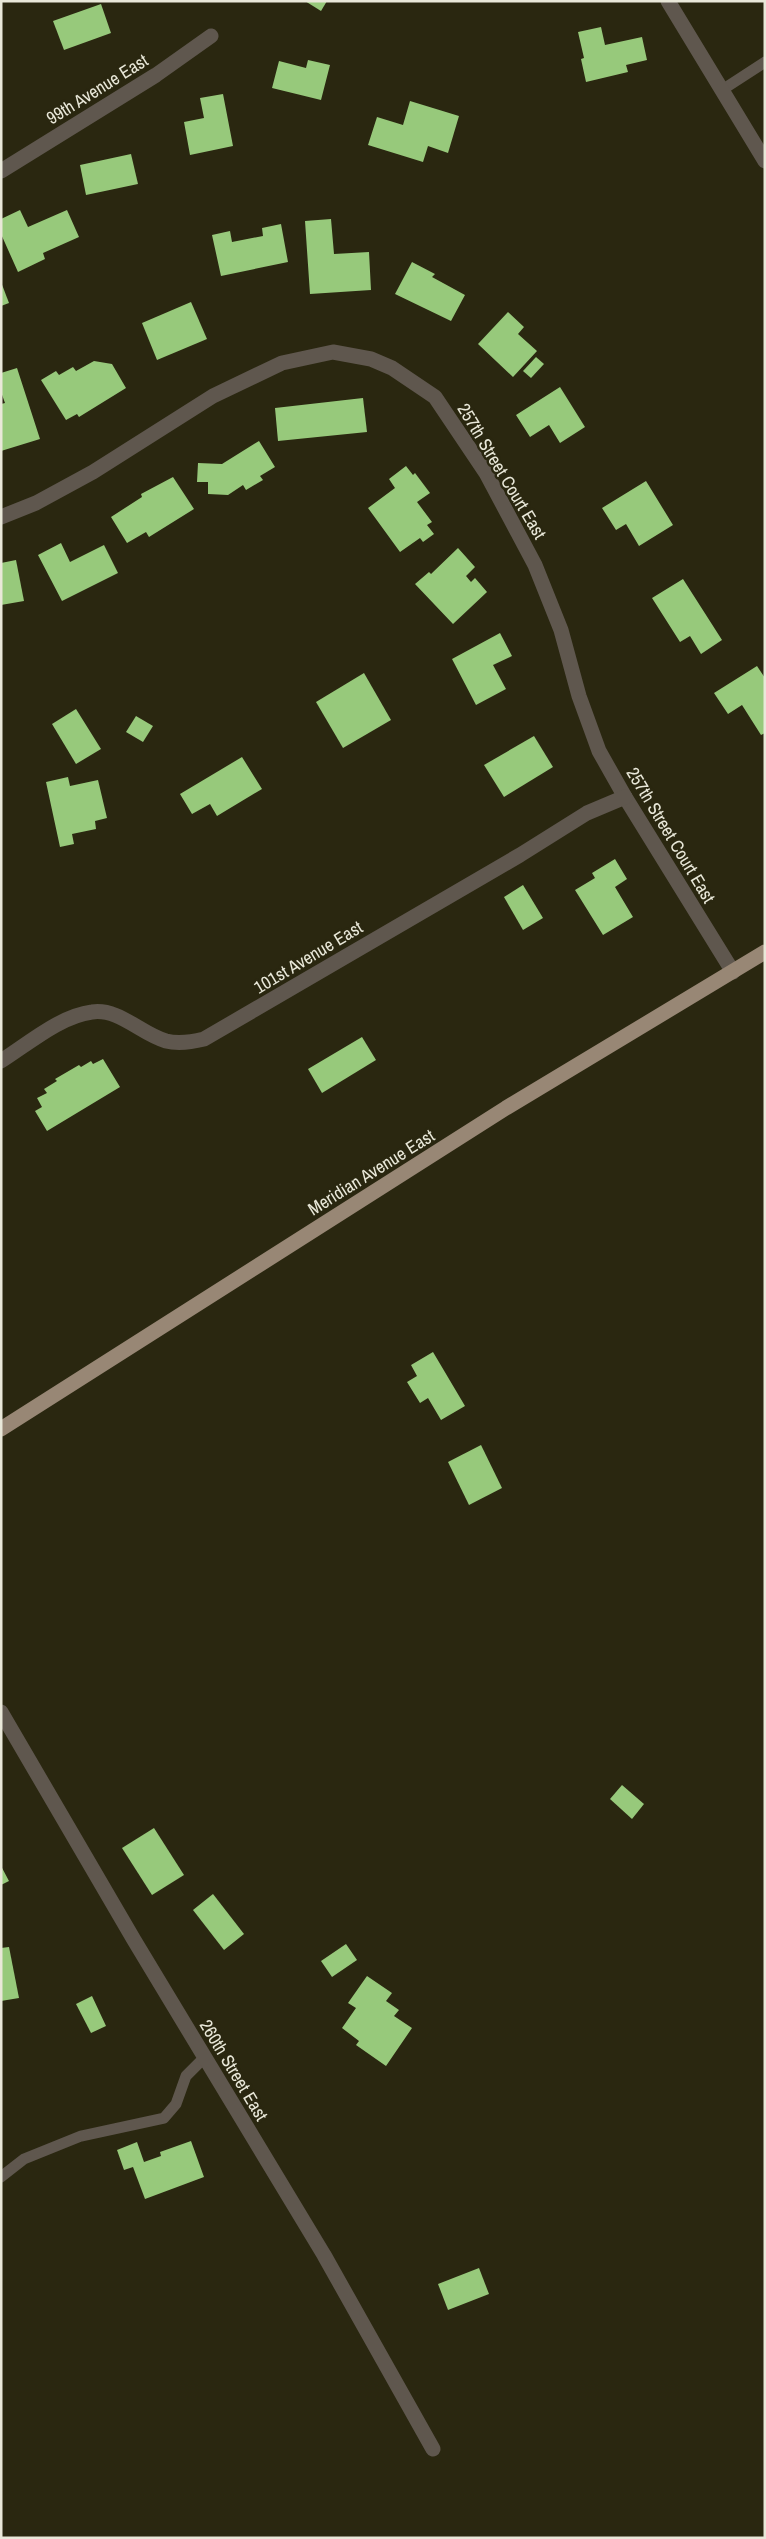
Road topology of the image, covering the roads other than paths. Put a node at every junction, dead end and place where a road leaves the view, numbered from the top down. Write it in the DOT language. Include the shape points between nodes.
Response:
graph roads {
  1 [pos="668,1"];
  2 [pos="211,36"];
  3 [pos="765,62"];
  4 [pos="722,90"];
  5 [pos="765,161"];
  6 [pos="1,170"];
  7 [pos="1,516"];
  8 [pos="625,797"];
  9 [pos="765,952"];
  10 [pos="733,972"];
  11 [pos="1,1061"];
  12 [pos="1,1429"];
  13 [pos="1,1712"];
  14 [pos="205,2058"];
  15 [pos="1,2178"];
  16 [pos="433,2449"];
  1 -- 4 [label="street"];
  2 -- 6 [label="street, 99th Avenue East"];
  3 -- 4 [label="lane"];
  4 -- 5 [label="street"];
  7 -- 8 [label="street, 257th Street Court East" via="36,503 93,472 212,396 282,363 333,352 371,359 392,368 435,397 486,473 535,565 561,630 599,751"];
  8 -- 10 [label="street, 257th Street Court East"];
  8 -- 11 [label="street, 101st Avenue East" via="587,813 219,1033 192,1042 168,1042 114,1014 93,1011 59,1024"];
  9 -- 10 [label="main road, Meridian Avenue East"];
  10 -- 12 [label="main road, Meridian Avenue East" via="506,1108"];
  13 -- 14 [label="street, 260th Street East"];
  14 -- 15 [label="lane" via="186,2076 176,2104 164,2118 81,2136 24,2159"];
  14 -- 16 [label="street, 260th Street East" via="324,2255"];
}
